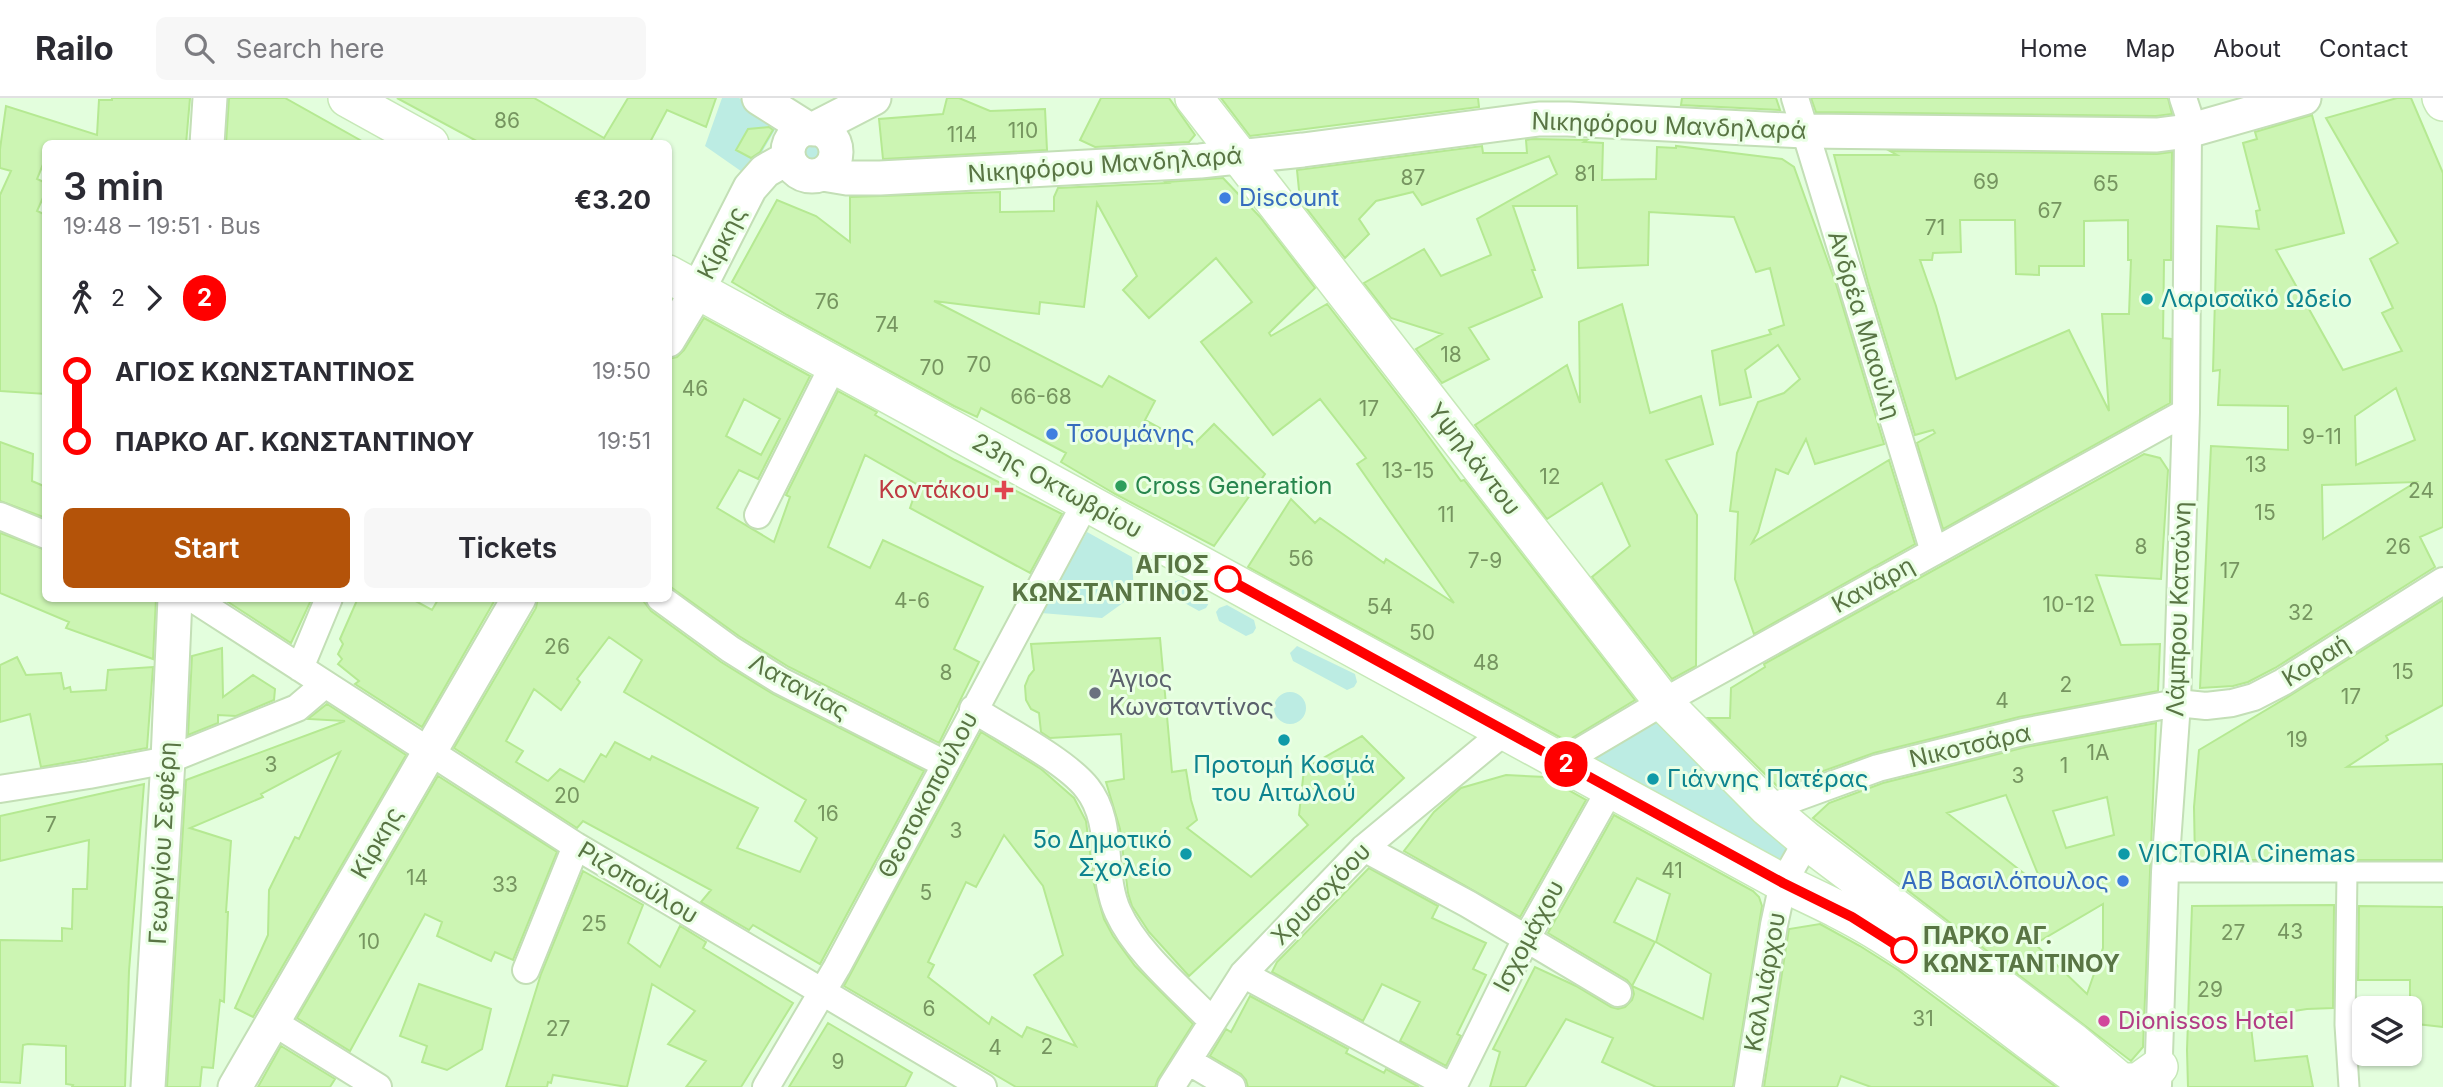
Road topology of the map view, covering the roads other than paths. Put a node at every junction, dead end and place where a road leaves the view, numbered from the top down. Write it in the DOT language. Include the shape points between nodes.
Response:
graph roads {
  1 [pos="210,98"];
  2 [pos="347,98"];
  3 [pos="758,98"];
  4 [pos="874,98"];
  5 [pos="1194,98"];
  6 [pos="1795,98"];
  7 [pos="2183,98"];
  8 [pos="2304,98"];
  9 [pos="811,129"];
  10 [pos="1805,131"];
  11 [pos="2188,131"];
  12 [pos="207,140"];
  13 [pos="423,140"];
  14 [pos="1240,156"];
  15 [pos="788,158"];
  16 [pos="823,174"];
  17 [pos="683,282"];
  18 [pos="672,325"];
  19 [pos="834,364"];
  20 [pos="2186,412"];
  21 [pos="1086,502"];
  22 [pos="758,515"];
  23 [pos="0,516"];
  24 [pos="42,533"];
  25 [pos="1934,552"];
  26 [pos="2443,581"];
  27 [pos="175,602"];
  28 [pos="198,602"];
  29 [pos="327,602"];
  30 [pos="517,602"];
  31 [pos="665,602"];
  32 [pos="300,668"];
  33 [pos="324,685"];
  34 [pos="1663,702"];
  35 [pos="2177,703"];
  36 [pos="973,709"];
  37 [pos="1505,731"];
  38 [pos="429,753"];
  39 [pos="168,760"];
  40 [pos="1562,762"];
  41 [pos="944,764"];
  42 [pos="1611,788"];
  43 [pos="0,789"];
  44 [pos="1768,808"];
  45 [pos="1807,841"];
  46 [pos="576,846"];
  47 [pos="1364,848"];
  48 [pos="2165,872"];
  49 [pos="2347,872"];
  50 [pos="2443,872"];
  51 [pos="1783,883"];
  52 [pos="1526,939"];
  53 [pos="526,970"];
  54 [pos="1243,974"];
  55 [pos="823,993"];
  56 [pos="1618,993"];
  57 [pos="1212,1021"];
  58 [pos="273,1022"];
  59 [pos="1188,1061"];
  60 [pos="2159,1077"];
  61 [pos="2112,1085"];
  62 [pos="148,1087"];
  63 [pos="235,1087"];
  64 [pos="378,1087"];
  65 [pos="766,1087"];
  66 [pos="983,1087"];
  67 [pos="1171,1087"];
  68 [pos="1232,1087"];
  69 [pos="1452,1087"];
  70 [pos="1748,1087"];
  71 [pos="2349,1087"];
  1 -- 12 [label="street"];
  2 -- 13 [label="main road"];
  3 -- 9 [label="street"];
  4 -- 9 [label="street"];
  5 -- 14 [label="main road, Υψηλάντου"];
  6 -- 10 [label="street, Ανδρέα Μιαούλη"];
  7 -- 11 [label="street, Λάμπρου Κατσώνη"];
  8 -- 11 [label="street, Νικηφόρου Μανδηλαρά"];
  9 -- 15 [label="street" via="792,139"];
  9 -- 16 [label="street" via="828,134 836,147 834,163"];
  10 -- 11 [label="street, Νικηφόρου Μανδηλαρά" via="2157,135"];
  10 -- 14 [label="street, Νικηφόρου Μανδηλαρά" via="1539,119"];
  10 -- 25 [label="street, Ανδρέα Μιαούλη"];
  11 -- 20 [label="street, Λάμπρου Κατσώνη"];
  14 -- 16 [label="street, Νικηφόρου Μανδηλαρά" via="880,178"];
  14 -- 34 [label="main road, Υψηλάντου"];
  15 -- 16 [label="street" via="799,173"];
  15 -- 17 [label="street, Κίρκης" via="765,171 750,188"];
  17 -- 18 [label="street, Κίρκης"];
  17 -- 19 [label="main road, 23ης Οκτωβρίου"];
  19 -- 21 [label="main road, 23ης Οκτωβρίου"];
  19 -- 22 [label="street"];
  20 -- 25 [label="street, Κανάρη"];
  20 -- 35 [label="street, Λάμπρου Κατσώνη"];
  21 -- 36 [label="street, Θεοτοκοπούλου"];
  21 -- 37 [label="main road, 23ης Οκτωβρίου"];
  23 -- 24 [label="street"];
  25 -- 34 [label="street, Κανάρη"];
  26 -- 35 [label="street, Κοραή" via="2254,697 2206,706"];
  27 -- 39 [label="street, Γεωργίου Σεφέρη"];
  28 -- 32 [label="street, Ριζοπούλου"];
  29 -- 32 [label="street"];
  30 -- 38 [label="street, Κίρκης"];
  31 -- 41 [label="street, Λατανίας" via="781,681"];
  32 -- 33 [label="street, Ριζοπούλου"];
  33 -- 38 [label="street, Ριζοπούλου"];
  33 -- 39 [label="street" via="297,708"];
  34 -- 40 [label="street, Κανάρη"];
  34 -- 44 [label="main road, Υψηλάντου"];
  35 -- 44 [label="street, Νικοτσάρα" via="2024,732 1878,768"];
  35 -- 48 [label="street, Λάμπρου Κατσώνη"];
  36 -- 41 [label="street, Θεοτοκοπούλου"];
  36 -- 57 [label="street" via="1072,772 1089,789 1104,832 1110,887 1118,911 1149,955"];
  37 -- 40 [label="main road, 23ης Οκτωβρίου"];
  37 -- 47 [label="street, Χρυσοχόου"];
  38 -- 46 [label="street, Ριζοπούλου"];
  38 -- 58 [label="street, Κίρκης"];
  39 -- 43 [label="street"];
  39 -- 62 [label="street, Γεωργίου Σεφέρη"];
  40 -- 42 [label="main road, 23ης Οκτωβρίου"];
  41 -- 55 [label="street, Θεοτοκοπούλου"];
  42 -- 51 [label="main road, 23ης Οκτωβρίου"];
  42 -- 52 [label="street, Ισχομάχου"];
  44 -- 45 [label="main road"];
  45 -- 51 [label="street, Καλλιάρχου"];
  45 -- 61 [label="main road" via="2072,1041"];
  46 -- 53 [label="street"];
  46 -- 55 [label="street, Ριζοπούλου"];
  47 -- 52 [label="street"];
  47 -- 54 [label="street, Χρυσοχόου"];
  48 -- 49 [label="street"];
  48 -- 60 [label="street, Λάμπρου Κατσώνη"];
  49 -- 50 [label="street"];
  49 -- 71 [label="street"];
  51 -- 61 [label="main road, 23ης Οκτωβρίου" via="1884,935"];
  51 -- 70 [label="street, Καλλιάρχου"];
  52 -- 56 [label="street"];
  52 -- 69 [label="street, Ισχομάχου"];
  54 -- 57 [label="street, Χρυσοχόου"];
  54 -- 69 [label="street"];
  55 -- 65 [label="street, Θεοτοκοπούλου"];
  55 -- 66 [label="street, Ριζοπούλου"];
  57 -- 59 [label="street, Χρυσοχόου"];
  58 -- 63 [label="street, Κίρκης"];
  58 -- 64 [label="street"];
  59 -- 67 [label="street, Χρυσοχόου"];
  59 -- 68 [label="street"];
  60 -- 61 [label="main road"];
}
